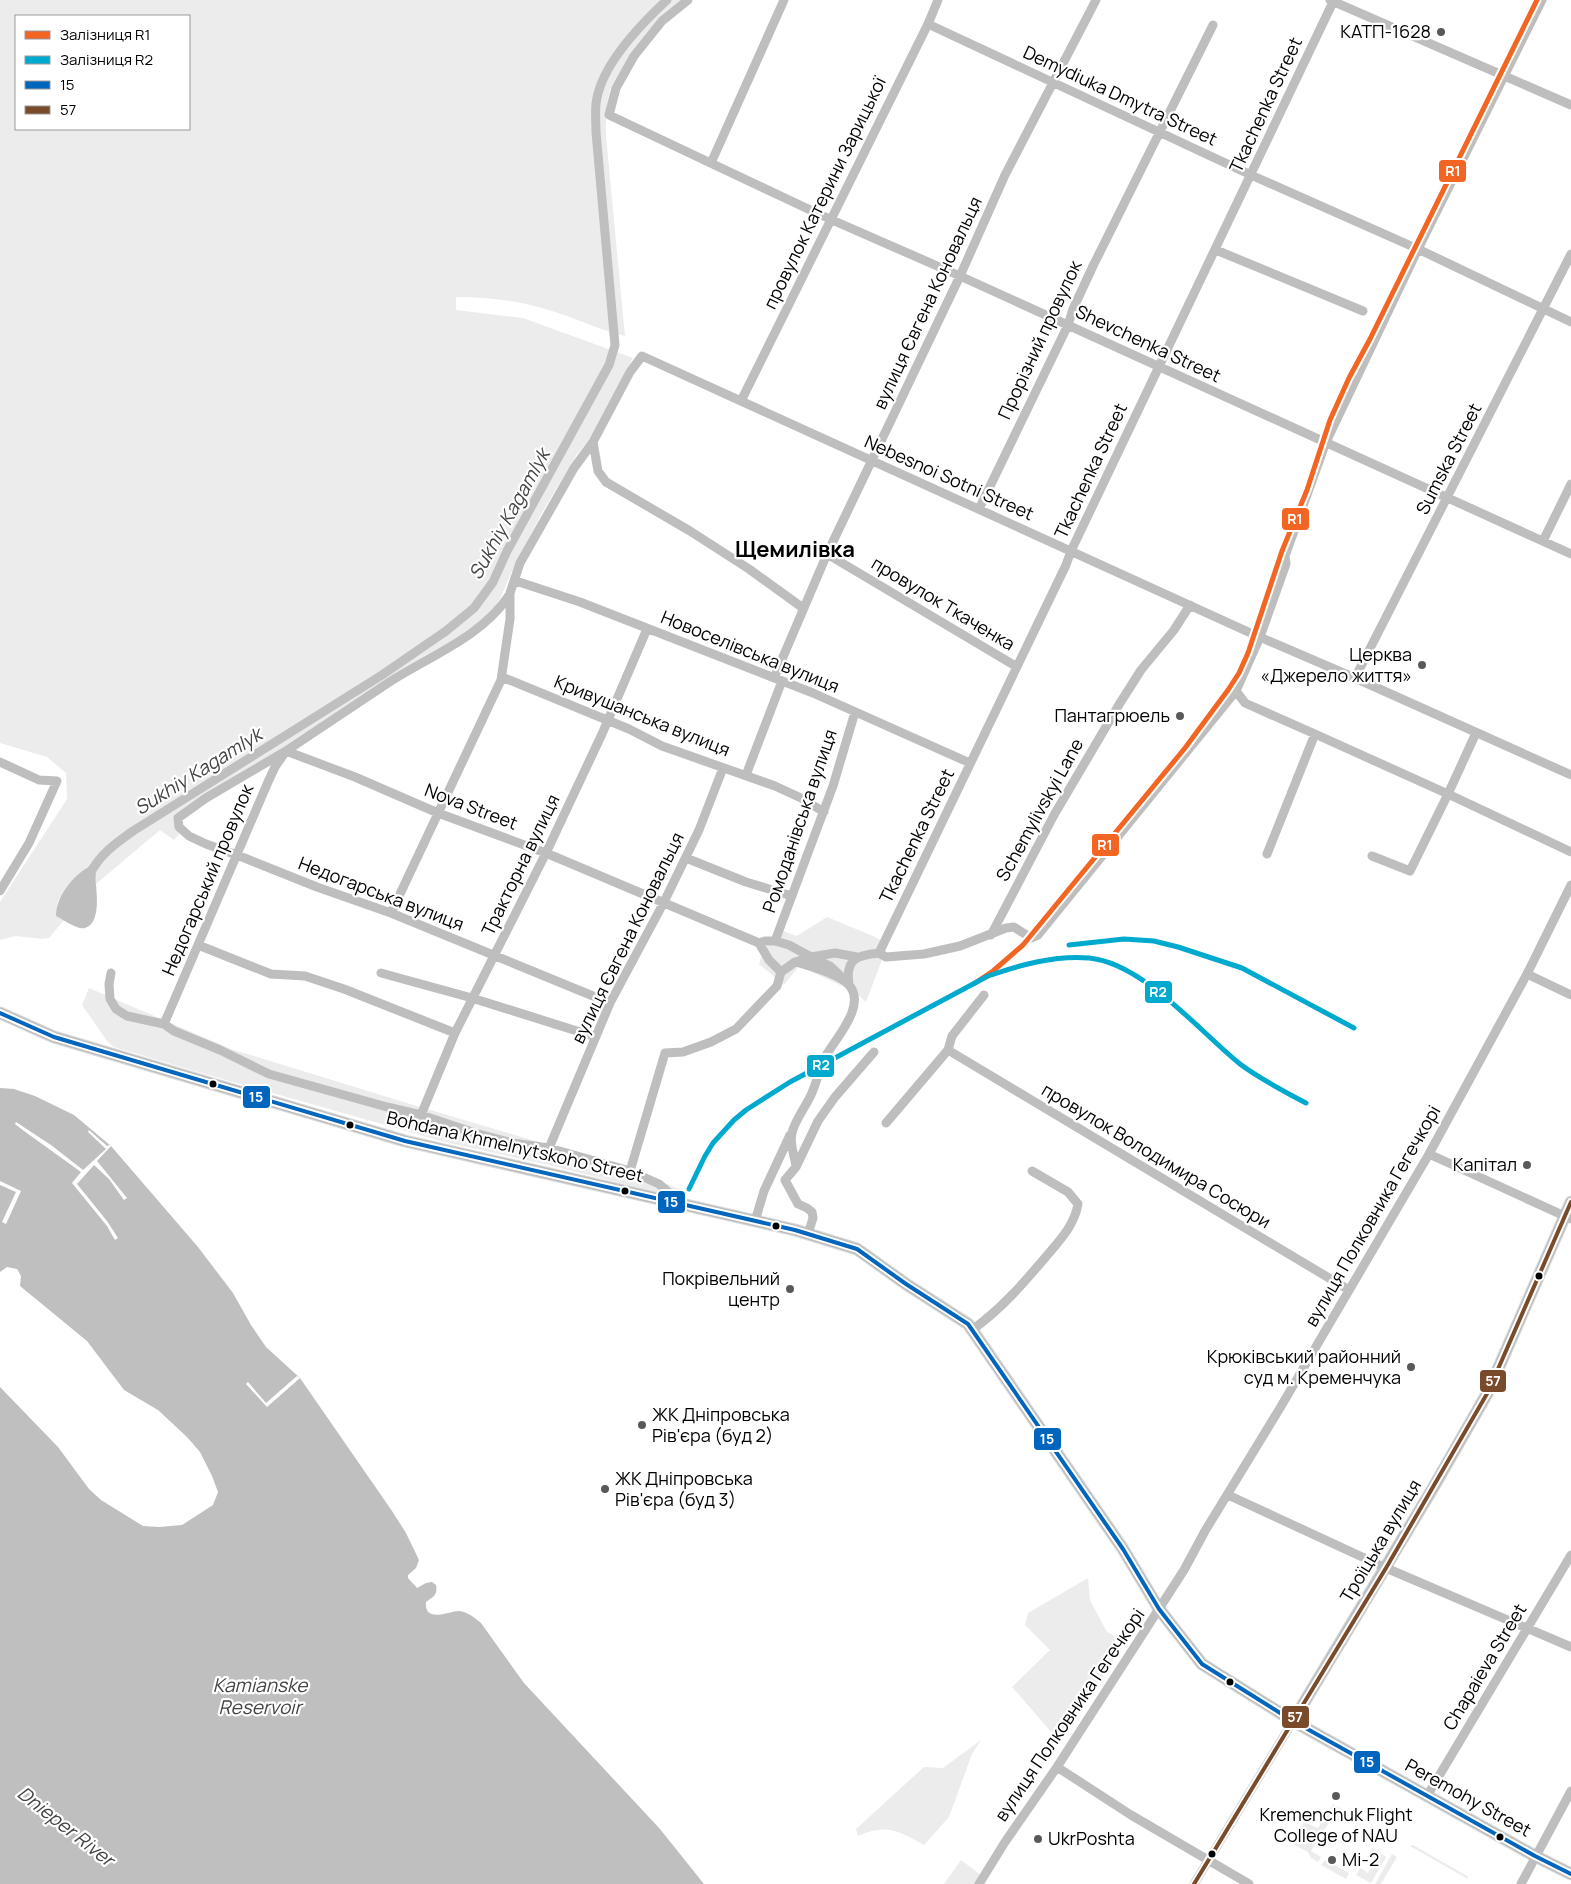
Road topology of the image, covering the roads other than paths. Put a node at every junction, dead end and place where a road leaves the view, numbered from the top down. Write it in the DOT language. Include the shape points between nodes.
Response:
graph roads {
  1 [pos="688,0"];
  2 [pos="784,0"];
  3 [pos="938,0"];
  4 [pos="1096,0"];
  5 [pos="1542,0"];
  6 [pos="1331,1"];
  7 [pos="928,24"];
  8 [pos="1213,25"];
  9 [pos="1505,76"];
  10 [pos="1052,82"];
  11 [pos="1571,105"];
  12 [pos="1159,132"];
  13 [pos="712,164"];
  14 [pos="1251,175"];
  15 [pos="830,220"];
  16 [pos="1418,249"];
  17 [pos="1216,250"];
  18 [pos="1571,254"];
  19 [pos="960,276"];
  20 [pos="1544,308"];
  21 [pos="1363,311"];
  22 [pos="1571,322"];
  23 [pos="1068,325"];
  24 [pos="1158,367"];
  25 [pos="741,401"];
  26 [pos="593,442"];
  27 [pos="1326,442"];
  28 [pos="872,460"];
  29 [pos="1571,484"];
  30 [pos="1448,497"];
  31 [pos="979,509"];
  32 [pos="1543,540"];
  33 [pos="1071,551"];
  34 [pos="827,554"];
  35 [pos="1571,554"];
  36 [pos="516,581"];
  37 [pos="510,593"];
  38 [pos="1190,605"];
  39 [pos="803,608"];
  40 [pos="647,629"];
  41 [pos="1260,637"];
  42 [pos="1016,667"];
  43 [pos="502,677"];
  44 [pos="1355,678"];
  45 [pos="778,680"];
  46 [pos="1236,691"];
  47 [pos="855,712"];
  48 [pos="608,721"];
  49 [pos="1476,733"];
  50 [pos="1315,734"];
  51 [pos="286,751"];
  52 [pos="0,762"];
  53 [pos="970,763"];
  54 [pos="723,768"];
  55 [pos="746,775"];
  56 [pos="1571,775"];
  57 [pos="1448,794"];
  58 [pos="824,812"];
  59 [pos="438,813"];
  60 [pos="1571,852"];
  61 [pos="546,853"];
  62 [pos="237,854"];
  63 [pos="1267,854"];
  64 [pos="1372,856"];
  65 [pos="686,858"];
  66 [pos="1571,884"];
  67 [pos="0,891"];
  68 [pos="792,896"];
  69 [pos="664,902"];
  70 [pos="391,913"];
  71 [pos="991,935"];
  72 [pos="775,941"];
  73 [pos="759,943"];
  74 [pos="198,945"];
  75 [pos="879,953"];
  76 [pos="494,955"];
  77 [pos="812,957"];
  78 [pos="857,957"];
  79 [pos="795,962"];
  80 [pos="781,972"];
  81 [pos="111,973"];
  82 [pos="381,973"];
  83 [pos="1527,974"];
  84 [pos="849,984"];
  85 [pos="984,995"];
  86 [pos="1571,995"];
  87 [pos="472,998"];
  88 [pos="610,1003"];
  89 [pos="0,1012"];
  90 [pos="164,1024"];
  91 [pos="455,1034"];
  92 [pos="596,1037"];
  93 [pos="948,1050"];
  94 [pos="874,1052"];
  95 [pos="422,1115"];
  96 [pos="886,1124"];
  97 [pos="792,1132"];
  98 [pos="549,1148"];
  99 [pos="1429,1154"];
  100 [pos="777,1163"];
  101 [pos="796,1167"];
  102 [pos="630,1171"];
  103 [pos="1032,1171"];
  104 [pos="785,1180"];
  105 [pos="1571,1202"];
  106 [pos="682,1204"];
  107 [pos="1568,1218"];
  108 [pos="754,1221"];
  109 [pos="808,1234"];
  110 [pos="1349,1290"];
  111 [pos="972,1330"];
  112 [pos="1228,1495"];
  113 [pos="1571,1555"];
  114 [pos="1386,1568"];
  115 [pos="1159,1609"];
  116 [pos="1526,1628"];
  117 [pos="1571,1647"];
  118 [pos="1293,1721"];
  119 [pos="1056,1767"];
  120 [pos="1571,1791"];
  121 [pos="1427,1796"];
  122 [pos="1536,1856"];
  123 [pos="1208,1860"];
  124 [pos="1571,1874"];
  125 [pos="979,1884"];
  126 [pos="1194,1884"];
  127 [pos="1248,1884"];
  128 [pos="1521,1884"];
  1 -- 13 [label="street, Shevchenka Street" via="662,21 634,56 616,88 609,116"];
  2 -- 13 [label="street"];
  3 -- 7 [label="street, провулок Катерини Зарицької"];
  4 -- 10 [label="street, вулиця Євгена Коновальця"];
  5 -- 9 [label="street"];
  6 -- 9 [label="street"];
  6 -- 14 [label="street, Tkachenka Street"];
  7 -- 10 [label="street, Demydiuka Dmytra Street"];
  7 -- 15 [label="street, провулок Катерини Зарицької"];
  8 -- 12 [label="street, Прорізний провулок"];
  9 -- 11 [label="street"];
  9 -- 16 [label="street"];
  10 -- 12 [label="street, Demydiuka Dmytra Street"];
  10 -- 19 [label="street, вулиця Євгена Коновальця" via="1005,175"];
  12 -- 14 [label="street, Demydiuka Dmytra Street"];
  12 -- 23 [label="street, Прорізний провулок" via="1093,266"];
  13 -- 15 [label="street, Shevchenka Street"];
  14 -- 16 [label="street, Demydiuka Dmytra Street"];
  14 -- 17 [label="street, Tkachenka Street"];
  15 -- 19 [label="street, Shevchenka Street"];
  15 -- 25 [label="street, провулок Катерини Зарицької"];
  16 -- 20 [label="street, Demydiuka Dmytra Street"];
  16 -- 27 [label="street"];
  17 -- 21 [label="street"];
  17 -- 24 [label="street, Tkachenka Street"];
  18 -- 20 [label="street, Sumska Street"];
  19 -- 23 [label="street, Shevchenka Street"];
  19 -- 28 [label="street, вулиця Євгена Коновальця"];
  20 -- 22 [label="street, Demydiuka Dmytra Street"];
  20 -- 30 [label="street, Sumska Street"];
  23 -- 24 [label="street, Shevchenka Street"];
  23 -- 31 [label="street, Прорізний провулок"];
  24 -- 27 [label="street, Shevchenka Street"];
  24 -- 33 [label="street, Tkachenka Street"];
  25 -- 26 [label="street, Nebesnoi Sotni Street" via="642,356 630,372"];
  25 -- 28 [label="street, Nebesnoi Sotni Street"];
  26 -- 36 [label="street" via="534,537 520,563"];
  26 -- 39 [label="street" via="598,471 606,482 749,568"];
  27 -- 30 [label="street, Shevchenka Street"];
  27 -- 41 [label="street"];
  28 -- 31 [label="street, Nebesnoi Sotni Street"];
  28 -- 34 [label="street, вулиця Євгена Коновальця"];
  29 -- 32 [label="street"];
  30 -- 32 [label="street, Shevchenka Street"];
  30 -- 44 [label="street, Sumska Street"];
  31 -- 33 [label="street, Nebesnoi Sotni Street"];
  32 -- 35 [label="street, Shevchenka Street"];
  33 -- 38 [label="street, Nebesnoi Sotni Street"];
  33 -- 42 [label="street, Tkachenka Street"];
  34 -- 39 [label="street, вулиця Євгена Коновальця"];
  34 -- 42 [label="street, провулок Ткаченка"];
  36 -- 37 [label="street"];
  36 -- 40 [label="street, Новоселівська вулиця"];
  37 -- 43 [label="street"];
  37 -- 51 [label="street" via="501,608 471,634 398,677"];
  38 -- 41 [label="street, Nebesnoi Sotni Street"];
  38 -- 71 [label="street, Schemylivskyi Lane" via="1120,703 1054,815"];
  39 -- 45 [label="street, вулиця Євгена Коновальця"];
  40 -- 45 [label="street, Новоселівська вулиця"];
  40 -- 48 [label="street, Тракторна вулиця"];
  41 -- 44 [label="street, Nebesnoi Sotni Street"];
  41 -- 46 [label="street"];
  42 -- 53 [label="street, Tkachenka Street"];
  43 -- 48 [label="street, Кривушанська вулиця"];
  43 -- 59 [label="street"];
  44 -- 49 [label="street, Nebesnoi Sotni Street"];
  45 -- 47 [label="street, Новоселівська вулиця"];
  45 -- 55 [label="street, вулиця Євгена Коновальця"];
  46 -- 50 [label="street" via="1245,703"];
  46 -- 71 [label="street" via="1038,935 1031,938 1014,927"];
  47 -- 53 [label="street, Новоселівська вулиця"];
  47 -- 58 [label="street, Ромоданівська вулиця"];
  48 -- 54 [label="street, Кривушанська вулиця" via="662,746"];
  48 -- 61 [label="street, Тракторна вулиця"];
  49 -- 56 [label="street, Nebesnoi Sotni Street"];
  49 -- 57 [label="street"];
  50 -- 57 [label="street"];
  50 -- 63 [label="street"];
  51 -- 59 [label="street, Nova Street"];
  51 -- 62 [label="street, Недогарський провулок" via="275,767"];
  51 -- 62 [label="street, Недогарська вулиця" via="178,818 179,827 189,836"];
  52 -- 67 [label="street" via="38,780 57,781 29,843"];
  53 -- 75 [label="street, Tkachenka Street"];
  54 -- 55 [label="street, Кривушанська вулиця"];
  54 -- 65 [label="street, вулиця Євгена Коновальця"];
  55 -- 58 [label="street, Кривушанська вулиця" via="801,798"];
  57 -- 60 [label="street"];
  57 -- 64 [label="street" via="1410,871"];
  58 -- 68 [label="street, Ромоданівська вулиця"];
  59 -- 61 [label="street, Nova Street"];
  59 -- 70 [label="street"];
  61 -- 69 [label="street, Nova Street"];
  61 -- 76 [label="street, Тракторна вулиця"];
  62 -- 70 [label="street, Недогарська вулиця" via="317,888"];
  62 -- 74 [label="street, Недогарський провулок"];
  65 -- 68 [label="street"];
  65 -- 69 [label="street, вулиця Євгена Коновальця"];
  66 -- 83 [label="street, вулиця Полковника Гегечкорі"];
  68 -- 72 [label="street, Ромоданівська вулиця"];
  69 -- 73 [label="street, Nova Street"];
  69 -- 88 [label="street, вулиця Євгена Коновальця"];
  70 -- 76 [label="street, Недогарська вулиця"];
  71 -- 75 [label="street" via="924,954 886,958"];
  72 -- 73 [label="street"];
  72 -- 77 [label="street"];
  73 -- 80 [label="street"];
  74 -- 90 [label="street, Недогарський провулок"];
  74 -- 91 [label="street" via="271,974 305,976 344,989"];
  75 -- 78 [label="street"];
  76 -- 87 [label="street, Тракторна вулиця"];
  76 -- 88 [label="street, Недогарська вулиця"];
  77 -- 78 [label="street" via="835,953"];
  77 -- 79 [label="street"];
  77 -- 84 [label="street" via="830,966"];
  78 -- 84 [label="street" via="849,968"];
  79 -- 80 [label="street"];
  79 -- 84 [label="street" via="822,969"];
  80 -- 102 [label="street" via="777,986 736,1029 683,1052 665,1053"];
  81 -- 90 [label="street" via="110,1000 116,1009 128,1016"];
  82 -- 87 [label="street"];
  83 -- 86 [label="street"];
  83 -- 99 [label="street, вулиця Полковника Гегечкорі"];
  84 -- 97 [label="street" via="855,1004 849,1020 825,1058"];
  85 -- 93 [label="street" via="952,1036"];
  87 -- 91 [label="street, Тракторна вулиця"];
  87 -- 92 [label="street"];
  88 -- 92 [label="street, вулиця Євгена Коновальця"];
  89 -- 106 [label="main road, Bohdana Khmelnytskoho Street" via="54,1037 406,1141"];
  90 -- 95 [label="street" via="270,1074"];
  91 -- 95 [label="street, Тракторна вулиця"];
  92 -- 98 [label="street, вулиця Євгена Коновальця"];
  93 -- 96 [label="street"];
  93 -- 110 [label="street, провулок Володимира Сосюри"];
  94 -- 101 [label="street" via="818,1121"];
  95 -- 98 [label="street" via="512,1143"];
  97 -- 100 [label="street"];
  97 -- 101 [label="street"];
  98 -- 102 [label="street"];
  99 -- 107 [label="street"];
  99 -- 110 [label="street, вулиця Полковника Гегечкорі"];
  100 -- 104 [label="street"];
  100 -- 108 [label="street"];
  101 -- 104 [label="street"];
  102 -- 106 [label="street" via="659,1184"];
  103 -- 111 [label="street" via="1068,1192 1078,1204 1076,1216 1068,1231 1020,1289 996,1313"];
  104 -- 109 [label="street" via="798,1204 812,1212"];
  105 -- 107 [label="main road, Троїцька вулиця"];
  106 -- 108 [label="main road, Bohdana Khmelnytskoho Street"];
  107 -- 114 [label="main road, Троїцька вулиця" via="1488,1392"];
  108 -- 109 [label="main road, Bohdana Khmelnytskoho Street"];
  109 -- 111 [label="main road, Bohdana Khmelnytskoho Street" via="857,1249 968,1324"];
  110 -- 112 [label="street, вулиця Полковника Гегечкорі"];
  111 -- 115 [label="main road, Bohdana Khmelnytskoho Street" via="1123,1549"];
  112 -- 114 [label="street"];
  112 -- 115 [label="street, вулиця Полковника Гегечкорі"];
  113 -- 116 [label="street, Chapaieva Street"];
  114 -- 116 [label="street"];
  114 -- 118 [label="main road, Троїцька вулиця"];
  115 -- 118 [label="main road, Peremohy Street" via="1202,1664"];
  115 -- 119 [label="street, вулиця Полковника Гегечкорі"];
  116 -- 117 [label="street"];
  116 -- 121 [label="street, Chapaieva Street"];
  118 -- 121 [label="main road, Peremohy Street"];
  118 -- 123 [label="street, Троїцька вулиця"];
  119 -- 123 [label="street"];
  119 -- 125 [label="street, вулиця Полковника Гегечкорі"];
  120 -- 122 [label="street"];
  121 -- 122 [label="main road, Peremohy Street"];
  122 -- 124 [label="main road, Peremohy Street"];
  122 -- 128 [label="street"];
  123 -- 126 [label="street, Троїцька вулиця"];
  123 -- 127 [label="street"];
}
